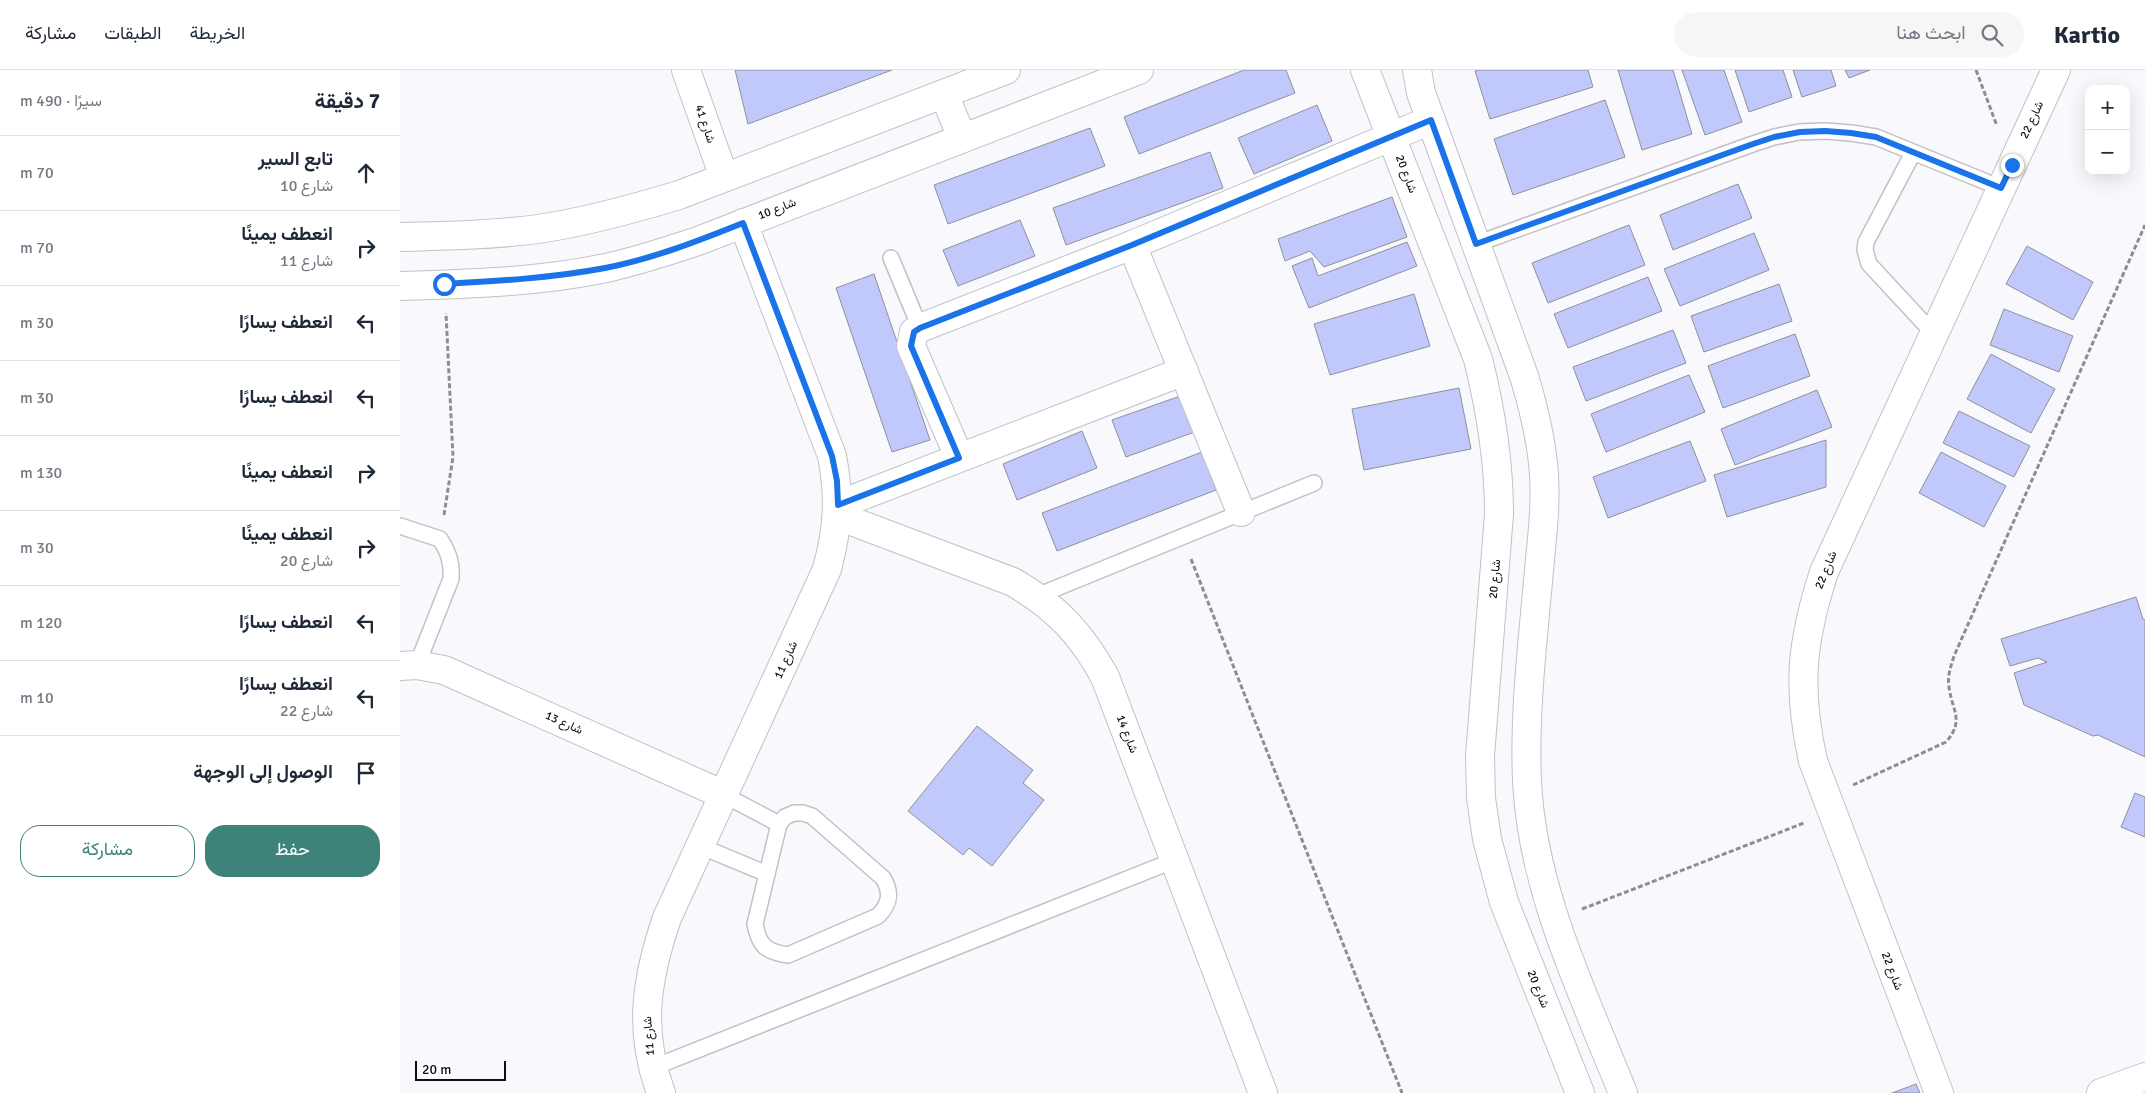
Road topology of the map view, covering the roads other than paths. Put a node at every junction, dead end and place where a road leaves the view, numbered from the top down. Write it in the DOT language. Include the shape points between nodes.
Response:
graph roads {
  1 [pos="686,70"];
  2 [pos="1006,70"];
  3 [pos="1140,70"];
  4 [pos="1365,70"];
  5 [pos="1417,70"];
  6 [pos="2056,70"];
  7 [pos="944,94"];
  8 [pos="1431,120"];
  9 [pos="1391,137"];
  10 [pos="962,138"];
  11 [pos="1913,152"];
  12 [pos="2006,176"];
  13 [pos="724,177"];
  14 [pos="743,223"];
  15 [pos="400,237"];
  16 [pos="1476,244"];
  17 [pos="1132,245"];
  18 [pos="891,258"];
  19 [pos="400,286"];
  20 [pos="920,328"];
  21 [pos="1934,334"];
  22 [pos="1184,371"];
  23 [pos="959,458"];
  24 [pos="1314,483"];
  25 [pos="838,510"];
  26 [pos="1241,512"];
  27 [pos="400,526"];
  28 [pos="1037,596"];
  29 [pos="408,665"];
  30 [pos="724,795"];
  31 [pos="779,824"];
  32 [pos="700,846"];
  33 [pos="1175,860"];
  34 [pos="767,874"];
  35 [pos="652,1068"];
  36 [pos="2145,1077"];
  37 [pos="661,1093"];
  38 [pos="1263,1093"];
  39 [pos="1580,1093"];
  40 [pos="1623,1093"];
  41 [pos="1939,1093"];
  42 [pos="2101,1093"];
  1 -- 13 [label="street, شارع 41"];
  2 -- 7 [label="street"];
  3 -- 10 [label="street, شارع 10"];
  4 -- 9 [label="street, شارع 20"];
  5 -- 8 [label="street"];
  6 -- 12 [label="street, شارع 22"];
  7 -- 10 [label="street"];
  7 -- 13 [label="street"];
  8 -- 9 [label="street"];
  8 -- 16 [label="street"];
  9 -- 17 [label="street"];
  9 -- 39 [label="street, شارع 20" via="1478,359 1489,403 1499,472 1499,514 1480,756 1481,798 1487,840 1504,902"];
  10 -- 14 [label="street, شارع 10"];
  11 -- 12 [label="lane"];
  11 -- 16 [label="lane" via="1876,137 1851,133 1800,132 1774,137"];
  11 -- 21 [label="lane" via="1866,242 1865,250 1869,264"];
  12 -- 21 [label="street, شارع 22"];
  13 -- 15 [label="street" via="633,209 538,229"];
  14 -- 19 [label="street, شارع 10" via="671,250 606,268 558,276"];
  14 -- 25 [label="street, شارع 11" via="832,456"];
  16 -- 40 [label="street" via="1524,376 1541,442 1544,512 1527,714 1527,783 1537,856 1556,920"];
  17 -- 20 [label="street"];
  17 -- 22 [label="street"];
  18 -- 20 [label="lane"];
  20 -- 23 [label="street" via="914,332 911,346"];
  21 -- 41 [label="street, شارع 22" via="1824,572 1804,646 1802,685 1805,724 1813,761"];
  22 -- 23 [label="street"];
  22 -- 26 [label="street"];
  23 -- 25 [label="street"];
  24 -- 26 [label="lane"];
  25 -- 28 [label="street, شارع 14" via="1013,582"];
  25 -- 30 [label="street, شارع 11" via="827,568"];
  26 -- 28 [label="lane"];
  27 -- 29 [label="lane" via="440,539 452,565 450,579"];
  28 -- 33 [label="street, شارع 14" via="1076,632 1105,677"];
  29 -- 30 [label="street, شارع 13" via="444,670"];
  30 -- 31 [label="lane"];
  30 -- 32 [label="street, شارع 11"];
  31 -- 34 [label="lane"];
  31 -- 34 [label="lane" via="794,813 812,816 883,878 890,897 878,916 788,955 776,953 765,947 757,936 755,924"];
  32 -- 34 [label="lane"];
  32 -- 35 [label="street, شارع 11" via="654,954 647,1011"];
  33 -- 35 [label="lane"];
  33 -- 38 [label="street, شارع 14"];
  35 -- 37 [label="street, شارع 11"];
  36 -- 42 [label="street"];
}
